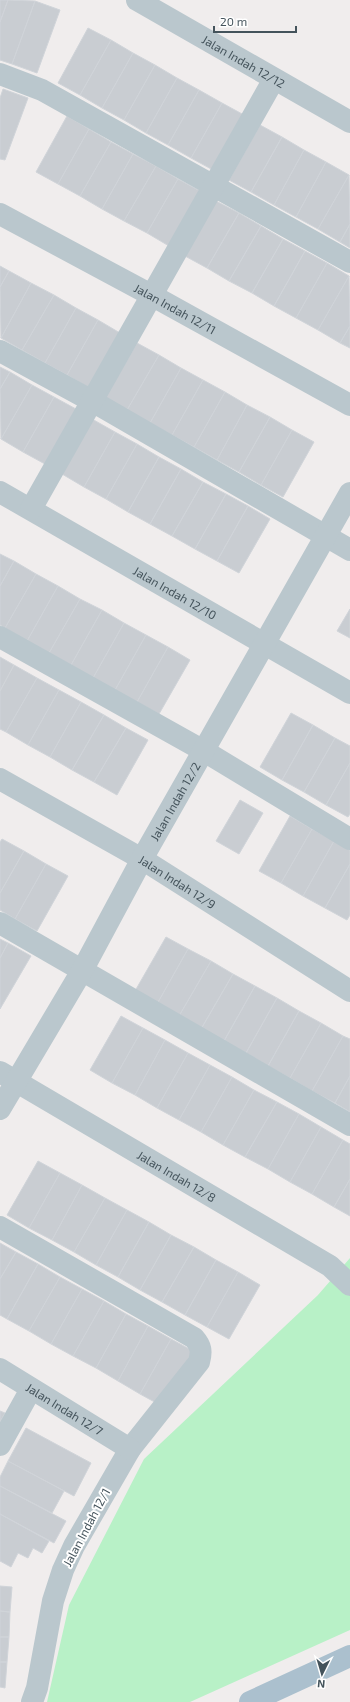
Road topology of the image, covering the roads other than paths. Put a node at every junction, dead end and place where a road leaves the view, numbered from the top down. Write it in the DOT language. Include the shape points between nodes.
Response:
graph roads {
  1 [pos="137,0"];
  2 [pos="0,74"];
  3 [pos="274,79"];
  4 [pos="350,122"];
  5 [pos="214,186"];
  6 [pos="0,214"];
  7 [pos="350,262"];
  8 [pos="153,296"];
  9 [pos="0,351"];
  10 [pos="92,401"];
  11 [pos="350,405"];
  12 [pos="0,492"];
  13 [pos="350,493"];
  14 [pos="31,509"];
  15 [pos="325,535"];
  16 [pos="350,550"];
  17 [pos="0,637"];
  18 [pos="265,644"];
  19 [pos="350,694"];
  20 [pos="204,751"];
  21 [pos="0,779"];
  22 [pos="350,839"];
  23 [pos="142,859"];
  24 [pos="0,923"];
  25 [pos="83,969"];
  26 [pos="350,991"];
  27 [pos="8,1077"];
  28 [pos="0,1109"];
  29 [pos="350,1125"];
  30 [pos="0,1227"];
  31 [pos="350,1284"];
  32 [pos="0,1369"];
  33 [pos="31,1389"];
  34 [pos="0,1445"];
  35 [pos="130,1449"];
  36 [pos="350,1656"];
  37 [pos="32,1702"];
  38 [pos="250,1702"];
  1 -- 3 [label="street, Jalan Indah 12/12"];
  2 -- 5 [label="street" via="42,90"];
  3 -- 4 [label="street, Jalan Indah 12/12"];
  3 -- 5 [label="street"];
  5 -- 7 [label="street"];
  5 -- 8 [label="street"];
  6 -- 8 [label="street, Jalan Indah 12/11"];
  8 -- 10 [label="street"];
  8 -- 11 [label="street, Jalan Indah 12/11"];
  9 -- 10 [label="street"];
  10 -- 14 [label="street"];
  10 -- 15 [label="street"];
  12 -- 14 [label="street, Jalan Indah 12/10"];
  13 -- 15 [label="street, Jalan Indah 12/2"];
  14 -- 18 [label="street, Jalan Indah 12/10"];
  15 -- 16 [label="street"];
  15 -- 18 [label="street, Jalan Indah 12/2"];
  17 -- 20 [label="street"];
  18 -- 19 [label="street, Jalan Indah 12/10"];
  18 -- 20 [label="street, Jalan Indah 12/2"];
  20 -- 22 [label="street"];
  20 -- 23 [label="street, Jalan Indah 12/2"];
  21 -- 23 [label="street, Jalan Indah 12/9"];
  23 -- 25 [label="street, Jalan Indah 12/2"];
  23 -- 26 [label="street, Jalan Indah 12/9"];
  24 -- 25 [label="street"];
  25 -- 27 [label="street, Jalan Indah 12/2"];
  25 -- 29 [label="street"];
  27 -- 28 [label="street, Jalan Indah 12/2"];
  27 -- 31 [label="street, Jalan Indah 12/8" via="330,1266"];
  30 -- 35 [label="street, Jalan Indah 12/1" via="194,1338 200,1344 202,1353 199,1362"];
  32 -- 33 [label="street, Jalan Indah 12/7"];
  33 -- 34 [label="street"];
  33 -- 35 [label="street, Jalan Indah 12/7"];
  35 -- 37 [label="street, Jalan Indah 12/1" via="74,1546 63,1570 53,1601 37,1688"];
  36 -- 38 [label="main road"];
}
